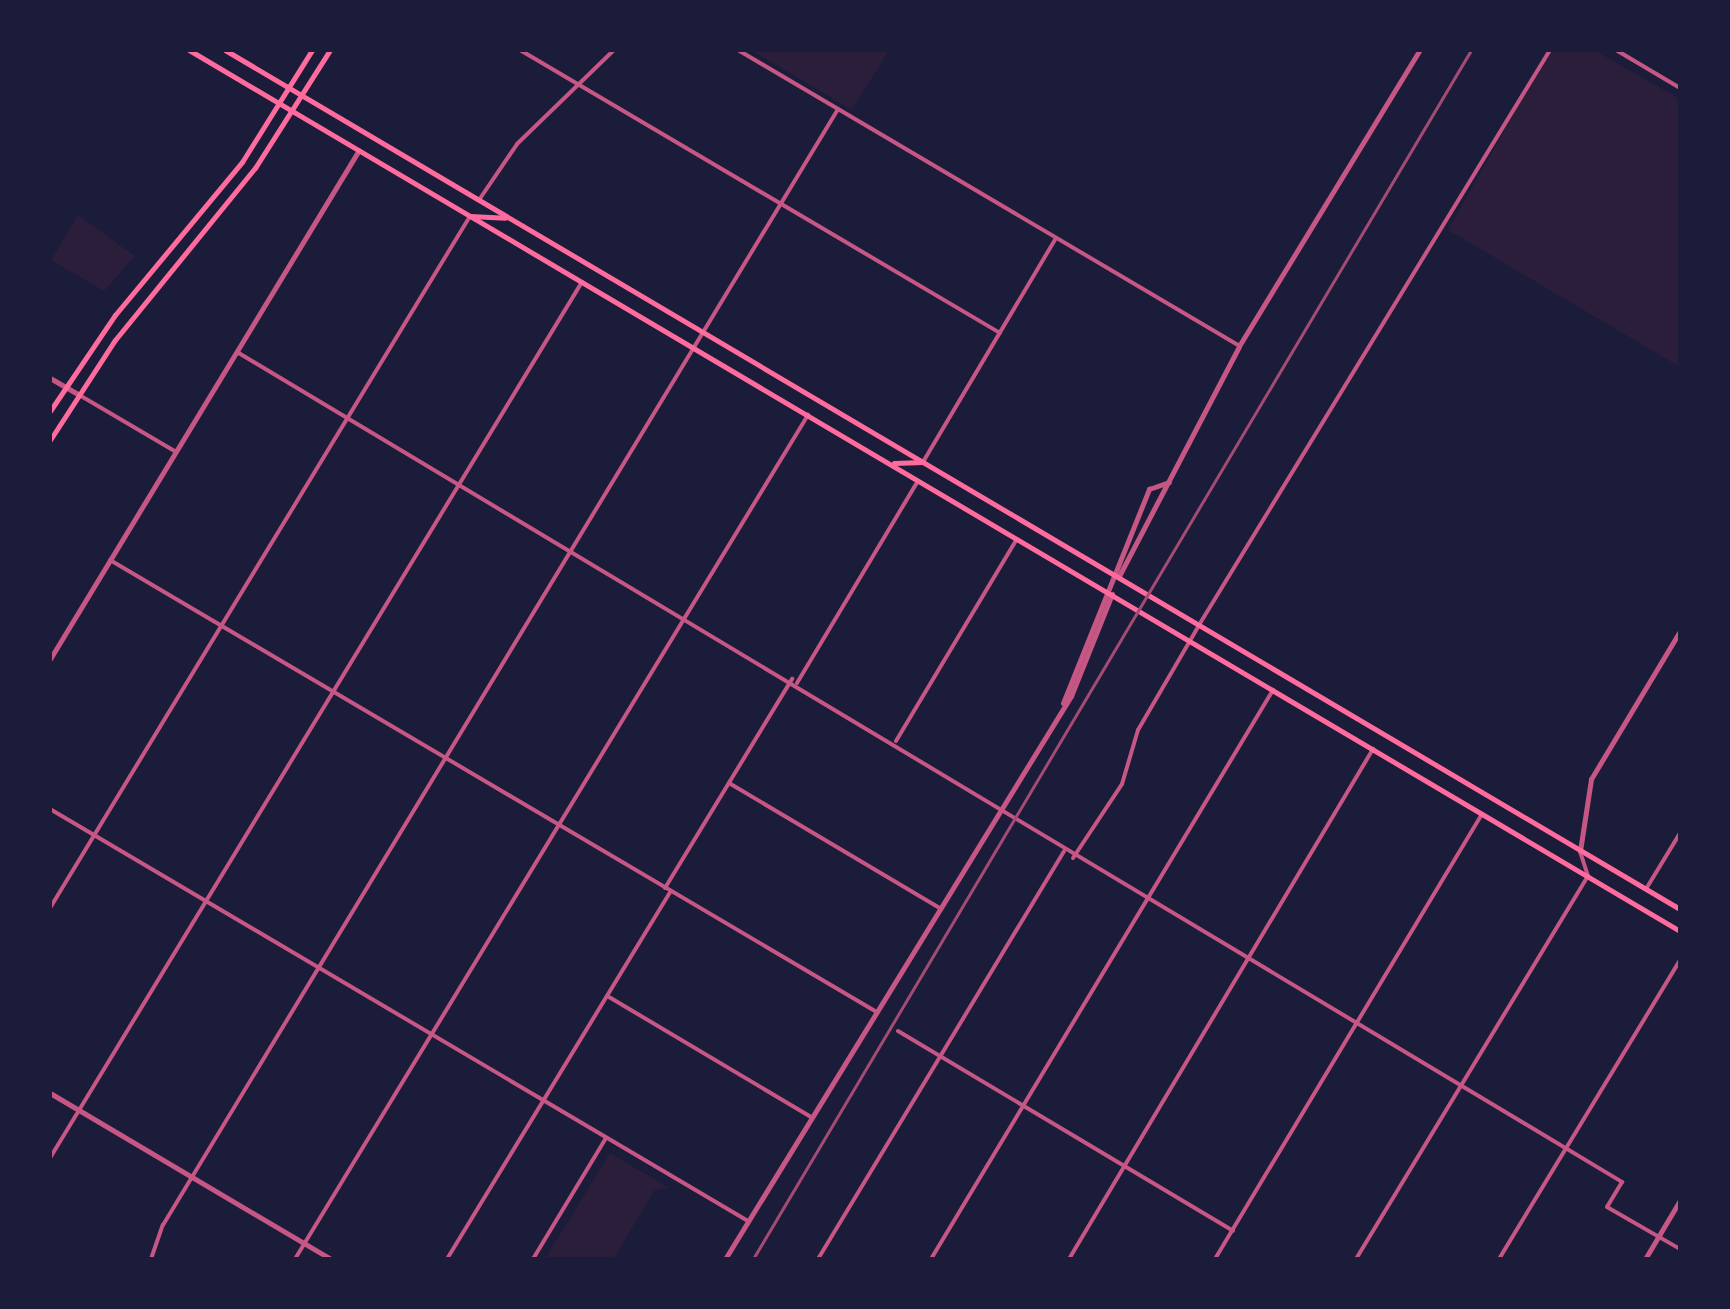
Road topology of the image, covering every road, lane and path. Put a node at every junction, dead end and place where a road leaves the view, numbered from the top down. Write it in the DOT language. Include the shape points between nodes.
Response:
graph roads {
  1 [pos="189,50"];
  2 [pos="225,50"];
  3 [pos="273,50"];
  4 [pos="282,50"];
  5 [pos="312,50"];
  6 [pos="330,50"];
  7 [pos="520,50"];
  8 [pos="614,50"];
  9 [pos="738,50"];
  10 [pos="1420,50"];
  11 [pos="1550,50"];
  12 [pos="1616,50"];
  13 [pos="579,84"];
  14 [pos="290,87"];
  15 [pos="1680,88"];
  16 [pos="302,95"];
  17 [pos="280,104"];
  18 [pos="838,108"];
  19 [pos="292,111"];
  20 [pos="359,150"];
  21 [pos="480,200"];
  22 [pos="781,204"];
  23 [pos="470,216"];
  24 [pos="513,220"];
  25 [pos="1055,240"];
  26 [pos="152,271"];
  27 [pos="163,280"];
  28 [pos="582,282"];
  29 [pos="704,333"];
  30 [pos="1000,333"];
  31 [pos="1239,346"];
  32 [pos="695,348"];
  33 [pos="238,352"];
  34 [pos="50,378"];
  35 [pos="65,387"];
  36 [pos="78,394"];
  37 [pos="50,412"];
  38 [pos="808,415"];
  39 [pos="349,418"];
  40 [pos="50,440"];
  41 [pos="176,452"];
  42 [pos="887,462"];
  43 [pos="923,462"];
  44 [pos="918,481"];
  45 [pos="1168,482"];
  46 [pos="460,484"];
  47 [pos="1017,539"];
  48 [pos="574,551"];
  49 [pos="110,560"];
  50 [pos="1120,576"];
  51 [pos="1112,594"];
  52 [pos="686,618"];
  53 [pos="1199,625"];
  54 [pos="222,626"];
  55 [pos="1680,631"];
  56 [pos="1190,641"];
  57 [pos="50,659"];
  58 [pos="795,681"];
  59 [pos="1273,690"];
  60 [pos="333,692"];
  61 [pos="1062,703"];
  62 [pos="896,741"];
  63 [pos="1373,750"];
  64 [pos="446,759"];
  65 [pos="729,783"];
  66 [pos="1000,805"];
  67 [pos="50,809"];
  68 [pos="1482,814"];
  69 [pos="559,826"];
  70 [pos="1680,833"];
  71 [pos="94,835"];
  72 [pos="1580,851"];
  73 [pos="1064,852"];
  74 [pos="1073,858"];
  75 [pos="1588,876"];
  76 [pos="1646,889"];
  77 [pos="668,890"];
  78 [pos="206,901"];
  79 [pos="1147,902"];
  80 [pos="938,907"];
  81 [pos="50,908"];
  82 [pos="1680,910"];
  83 [pos="1680,931"];
  84 [pos="1680,960"];
  85 [pos="1248,961"];
  86 [pos="318,968"];
  87 [pos="607,996"];
  88 [pos="875,1011"];
  89 [pos="1356,1025"];
  90 [pos="898,1031"];
  91 [pos="432,1034"];
  92 [pos="941,1057"];
  93 [pos="1462,1086"];
  94 [pos="50,1093"];
  95 [pos="543,1100"];
  96 [pos="1024,1106"];
  97 [pos="79,1110"];
  98 [pos="811,1117"];
  99 [pos="606,1138"];
  100 [pos="1567,1148"];
  101 [pos="50,1158"];
  102 [pos="1124,1166"];
  103 [pos="192,1177"];
  104 [pos="1680,1200"];
  105 [pos="748,1221"];
  106 [pos="1232,1230"];
  107 [pos="50,1234"];
  108 [pos="1658,1237"];
  109 [pos="305,1244"];
  110 [pos="1680,1250"];
  111 [pos="50,1259"];
  112 [pos="151,1259"];
  113 [pos="296,1259"];
  114 [pos="331,1259"];
  115 [pos="447,1259"];
  116 [pos="533,1259"];
  117 [pos="725,1259"];
  118 [pos="818,1259"];
  119 [pos="931,1259"];
  120 [pos="1070,1259"];
  121 [pos="1216,1259"];
  122 [pos="1356,1259"];
  123 [pos="1499,1259"];
  124 [pos="1645,1259"];
  1 -- 17 [label="main road"];
  2 -- 14 [label="main road"];
  3 -- 4 [label="lane"];
  5 -- 14 [label="main road"];
  6 -- 16 [label="main road"];
  7 -- 13 [label="street"];
  8 -- 13 [label="street"];
  9 -- 18 [label="street"];
  10 -- 31 [label="street"];
  11 -- 53 [label="street"];
  12 -- 15 [label="street"];
  13 -- 21 [label="street" via="517,144"];
  13 -- 22 [label="street"];
  14 -- 16 [label="main road"];
  14 -- 17 [label="main road"];
  16 -- 19 [label="main road"];
  16 -- 21 [label="main road"];
  17 -- 19 [label="main road"];
  17 -- 26 [label="main road"];
  18 -- 22 [label="street"];
  18 -- 25 [label="street"];
  19 -- 20 [label="main road"];
  19 -- 27 [label="main road"];
  20 -- 23 [label="main road"];
  20 -- 33 [label="street"];
  21 -- 24 [label="main road"];
  22 -- 29 [label="street"];
  22 -- 30 [label="street"];
  23 -- 24 [label="main road"];
  23 -- 28 [label="main road"];
  23 -- 39 [label="street"];
  24 -- 29 [label="main road"];
  25 -- 30 [label="street"];
  25 -- 31 [label="street"];
  26 -- 27 [label="main road"];
  26 -- 35 [label="main road"];
  27 -- 36 [label="main road"];
  28 -- 32 [label="main road"];
  28 -- 46 [label="street"];
  29 -- 32 [label="street"];
  29 -- 43 [label="main road"];
  30 -- 43 [label="street"];
  31 -- 45 [label="street"];
  32 -- 38 [label="main road"];
  32 -- 48 [label="street"];
  33 -- 39 [label="street"];
  33 -- 41 [label="street"];
  34 -- 35 [label="street"];
  35 -- 36 [label="street"];
  35 -- 37 [label="main road"];
  36 -- 40 [label="main road"];
  36 -- 41 [label="street"];
  38 -- 42 [label="main road"];
  38 -- 52 [label="street"];
  39 -- 46 [label="street"];
  39 -- 54 [label="street"];
  41 -- 49 [label="street"];
  42 -- 43 [label="main road"];
  42 -- 44 [label="main road"];
  43 -- 50 [label="main road"];
  44 -- 47 [label="main road"];
  44 -- 58 [label="street"];
  45 -- 50 [label="street"];
  45 -- 50 [label="street" via="1148,489"];
  46 -- 48 [label="street"];
  46 -- 60 [label="street"];
  47 -- 51 [label="main road"];
  47 -- 62 [label="street"];
  48 -- 52 [label="street"];
  48 -- 64 [label="street"];
  49 -- 54 [label="street"];
  49 -- 57 [label="street"];
  50 -- 51 [label="street"];
  50 -- 53 [label="main road"];
  51 -- 56 [label="main road"];
  51 -- 61 [label="street"];
  51 -- 61 [label="street" via="1089,664"];
  52 -- 58 [label="street"];
  52 -- 69 [label="street"];
  53 -- 56 [label="street"];
  53 -- 72 [label="main road"];
  54 -- 60 [label="street"];
  54 -- 71 [label="street"];
  55 -- 72 [label="street" via="1591,779"];
  56 -- 59 [label="main road"];
  56 -- 74 [label="street" via="1138,730 1122,784"];
  58 -- 62 [label="street"];
  58 -- 65 [label="street"];
  59 -- 63 [label="main road"];
  59 -- 79 [label="street"];
  60 -- 64 [label="street"];
  60 -- 78 [label="street"];
  61 -- 66 [label="street"];
  62 -- 66 [label="street"];
  63 -- 68 [label="main road"];
  63 -- 85 [label="street"];
  64 -- 69 [label="street"];
  64 -- 86 [label="street"];
  65 -- 77 [label="street"];
  65 -- 80 [label="street"];
  66 -- 73 [label="street"];
  66 -- 80 [label="street"];
  67 -- 71 [label="street"];
  68 -- 75 [label="main road"];
  68 -- 89 [label="street"];
  69 -- 77 [label="street"];
  69 -- 91 [label="street"];
  70 -- 76 [label="street"];
  71 -- 78 [label="street"];
  71 -- 81 [label="street"];
  72 -- 75 [label="street"];
  72 -- 76 [label="main road"];
  73 -- 74 [label="street"];
  73 -- 92 [label="street"];
  74 -- 79 [label="street"];
  75 -- 83 [label="main road"];
  75 -- 93 [label="street"];
  76 -- 82 [label="main road"];
  77 -- 87 [label="street"];
  77 -- 88 [label="street"];
  78 -- 86 [label="street"];
  78 -- 97 [label="street"];
  79 -- 85 [label="street"];
  79 -- 96 [label="street"];
  80 -- 88 [label="street"];
  84 -- 100 [label="street"];
  85 -- 89 [label="street"];
  85 -- 102 [label="street"];
  86 -- 91 [label="street"];
  86 -- 103 [label="street"];
  87 -- 95 [label="street"];
  87 -- 98 [label="street"];
  88 -- 98 [label="street"];
  89 -- 93 [label="street"];
  89 -- 106 [label="street"];
  90 -- 92 [label="street"];
  91 -- 95 [label="street"];
  91 -- 109 [label="street"];
  92 -- 96 [label="street"];
  92 -- 118 [label="street"];
  93 -- 100 [label="street"];
  93 -- 122 [label="street"];
  94 -- 97 [label="street"];
  95 -- 99 [label="street"];
  95 -- 115 [label="street"];
  96 -- 102 [label="street"];
  96 -- 119 [label="street"];
  97 -- 101 [label="street"];
  97 -- 103 [label="street"];
  98 -- 105 [label="street"];
  99 -- 105 [label="street"];
  99 -- 116 [label="street"];
  100 -- 108 [label="street" via="1622,1182 1607,1207"];
  100 -- 123 [label="street"];
  102 -- 106 [label="street"];
  102 -- 120 [label="street"];
  103 -- 109 [label="street"];
  103 -- 112 [label="street"];
  104 -- 108 [label="street"];
  105 -- 117 [label="street"];
  106 -- 121 [label="street"];
  107 -- 111 [label="street"];
  108 -- 110 [label="street"];
  108 -- 124 [label="street"];
  109 -- 113 [label="street"];
  109 -- 114 [label="street"];
}
